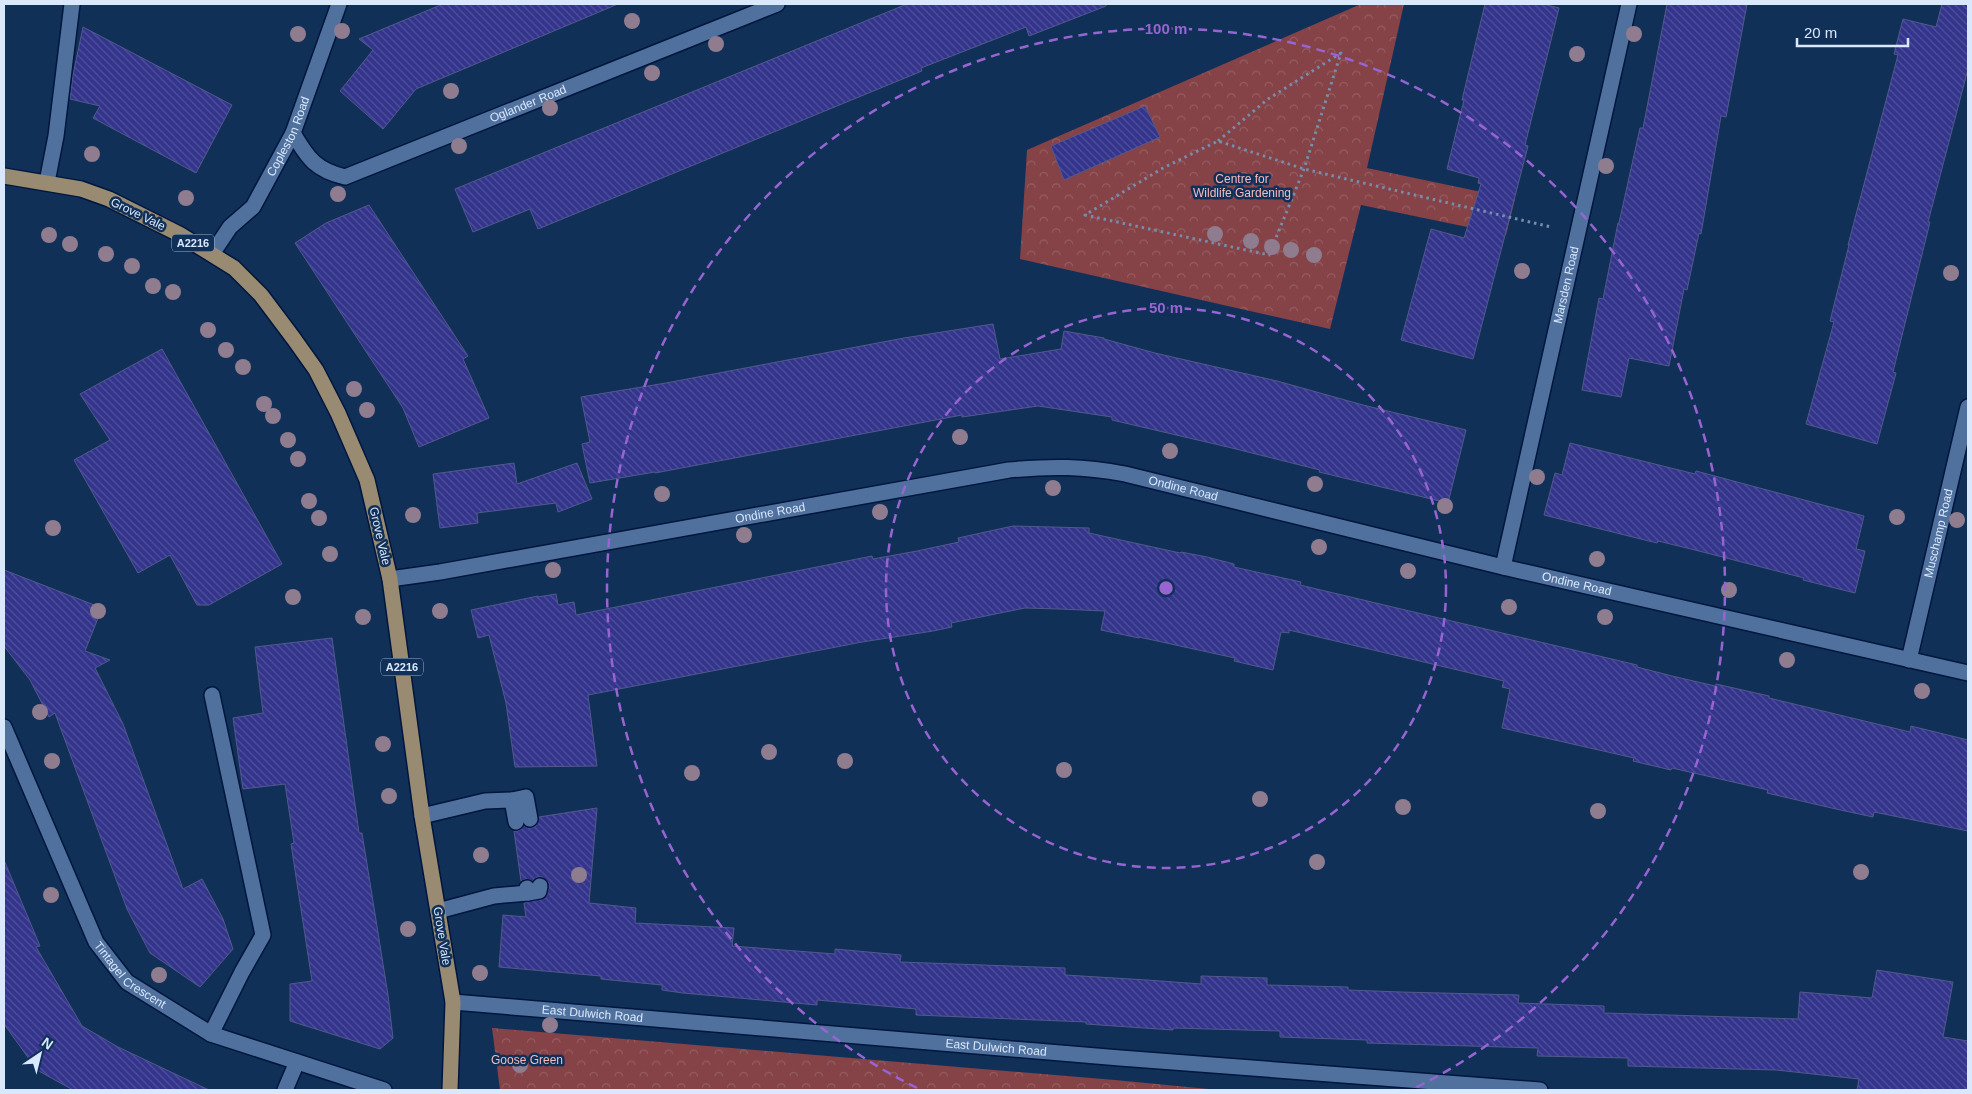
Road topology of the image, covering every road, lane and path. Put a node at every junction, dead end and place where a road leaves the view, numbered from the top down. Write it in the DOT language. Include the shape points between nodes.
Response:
graph roads {
  1 [pos="72,4"];
  2 [pos="339,4"];
  3 [pos="777,4"];
  4 [pos="1629,4"];
  5 [pos="293,133"];
  6 [pos="1218,141"];
  7 [pos="1304,169"];
  8 [pos="4,176"];
  9 [pos="47,182"];
  10 [pos="1578,233"];
  11 [pos="212,254"];
  12 [pos="1968,407"];
  13 [pos="1503,567"];
  14 [pos="390,579"];
  15 [pos="1908,660"];
  16 [pos="1968,674"];
  17 [pos="212,696"];
  18 [pos="4,726"];
  19 [pos="422,816"];
  20 [pos="523,820"];
  21 [pos="532,889"];
  22 [pos="438,911"];
  23 [pos="453,1002"];
  24 [pos="212,1034"];
  25 [pos="297,1062"];
  26 [pos="285,1090"];
  27 [pos="384,1090"];
  28 [pos="450,1090"];
  29 [pos="1540,1090"];
  1 -- 9 [label="street" via="56,136"];
  2 -- 5 [label="street, Copleston Road"];
  3 -- 5 [label="street, Oglander Road" via="345,177 315,165"];
  4 -- 10 [label="street, Marsden Road"];
  5 -- 11 [label="street, Copleston Road" via="253,206 230,227"];
  6 -- 7 [label="path"];
  6 -- 7 [label="path" via="1268,99 1341,53"];
  6 -- 7 [label="path" via="1162,168 1085,215 1269,255"];
  7 -- 10 [label="path"];
  8 -- 9 [label="main road, Grove Vale / A2216"];
  9 -- 11 [label="main road, Grove Vale / A2216" via="109,200"];
  10 -- 13 [label="street, Marsden Road"];
  11 -- 14 [label="main road, Grove Vale / A2216" via="253,285 316,370 367,480"];
  12 -- 15 [label="street, Muschamp Road"];
  13 -- 14 [label="street, Ondine Road" via="1125,474 1068,466 1009,470 450,571"];
  13 -- 15 [label="street, Ondine Road"];
  14 -- 19 [label="main road, Grove Vale / A2216"];
  15 -- 16 [label="street, Ondine Road"];
  17 -- 24 [label="street" via="262,935"];
  18 -- 24 [label="street, Tintagel Crescent" via="96,942 127,982"];
  19 -- 20 [label="street" via="485,801 512,800"];
  19 -- 22 [label="main road, Grove Vale / A2216"];
  21 -- 22 [label="street"];
  22 -- 23 [label="main road, Grove Vale / A2216"];
  23 -- 28 [label="main road, Grove Vale / A2216"];
  23 -- 29 [label="street, East Dulwich Road"];
  24 -- 25 [label="street, Tintagel Crescent"];
  25 -- 26 [label="street"];
  25 -- 27 [label="street, Tintagel Crescent"];
}
